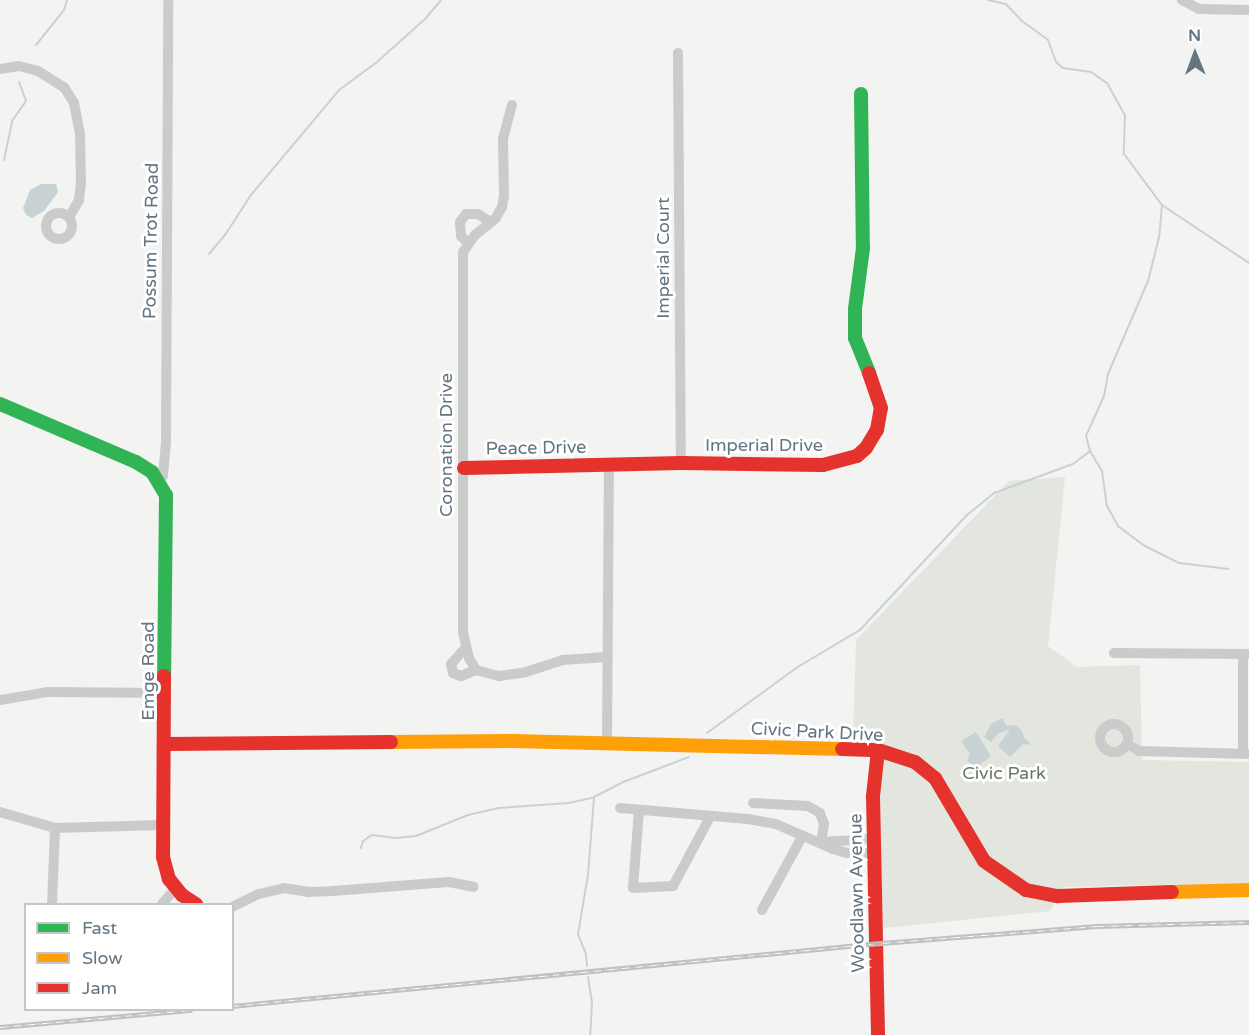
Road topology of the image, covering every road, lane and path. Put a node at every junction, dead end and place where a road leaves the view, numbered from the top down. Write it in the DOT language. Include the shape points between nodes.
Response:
graph roads {
  1 [pos="168,0"];
  2 [pos="1182,0"];
  3 [pos="1249,10"];
  4 [pos="678,53"];
  5 [pos="0,69"];
  6 [pos="861,94"];
  7 [pos="512,105"];
  8 [pos="69,217"];
  9 [pos="491,222"];
  10 [pos="468,243"];
  11 [pos="0,404"];
  12 [pos="681,463"];
  13 [pos="609,464"];
  14 [pos="464,468"];
  15 [pos="158,481"];
  16 [pos="466,648"];
  17 [pos="1114,653"];
  18 [pos="1246,654"];
  19 [pos="607,657"];
  20 [pos="476,670"];
  21 [pos="166,693"];
  22 [pos="0,700"];
  23 [pos="607,743"];
  24 [pos="165,744"];
  25 [pos="1126,744"];
  26 [pos="879,750"];
  27 [pos="1246,753"];
  28 [pos="753,803"];
  29 [pos="620,808"];
  30 [pos="639,810"];
  31 [pos="0,812"];
  32 [pos="710,817"];
  33 [pos="163,825"];
  34 [pos="56,828"];
  35 [pos="803,836"];
  36 [pos="821,842"];
  37 [pos="874,846"];
  38 [pos="474,887"];
  39 [pos="176,888"];
  40 [pos="1249,890"];
  41 [pos="52,903"];
  42 [pos="163,903"];
  43 [pos="195,903"];
  44 [pos="234,906"];
  45 [pos="762,910"];
  46 [pos="878,1035"];
  1 -- 15 [label="street, Possum Trot Road" via="166,440 163,476"];
  2 -- 3 [label="street" via="1199,9"];
  4 -- 12 [label="street, Imperial Court"];
  5 -- 8 [label="street" via="20,66 39,71 64,87 74,103 80,133 81,183 80,200"];
  6 -- 12 [label="street, Imperial Drive" via="863,248 855,338 879,397 877,430 857,456 823,465"];
  7 -- 9 [label="street" via="503,138 504,196"];
  9 -- 10 [label="street"];
  9 -- 10 [label="street, Coronation Drive" via="478,214 466,214 460,222 461,236"];
  10 -- 14 [label="street, Coronation Drive" via="463,252 462,275"];
  11 -- 15 [label="street" via="136,462"];
  12 -- 13 [label="street, Imperial Drive"];
  13 -- 14 [label="street, Peace Drive"];
  13 -- 19 [label="street"];
  14 -- 16 [label="street, Coronation Drive" via="462,566"];
  15 -- 21 [label="street, Emge Road" via="166,495"];
  16 -- 20 [label="street, Coronation Drive"];
  16 -- 20 [label="street" via="451,664 453,673 461,676"];
  17 -- 18 [label="street"];
  18 -- 27 [label="street"];
  19 -- 20 [label="street" via="562,660 499,676"];
  19 -- 23 [label="street"];
  21 -- 22 [label="street" via="48,692"];
  21 -- 24 [label="street, Emge Road"];
  23 -- 24 [label="street, Emge Road"];
  23 -- 26 [label="street, Civic Park Drive"];
  24 -- 33 [label="street"];
  25 -- 27 [label="street" via="1139,752"];
  26 -- 37 [label="street, Woodlawn Avenue" via="873,796"];
  26 -- 40 [label="street, Civic Park Drive" via="915,762 935,778 984,861 1026,890 1058,896"];
  28 -- 36 [label="street" via="808,806 820,813 824,824"];
  29 -- 30 [label="street"];
  30 -- 32 [label="street"];
  30 -- 32 [label="street" via="633,888 673,886"];
  31 -- 34 [label="street"];
  32 -- 35 [label="street" via="766,822"];
  33 -- 34 [label="street"];
  33 -- 39 [label="street" via="164,857 169,879"];
  34 -- 41 [label="street"];
  35 -- 36 [label="street"];
  35 -- 45 [label="street"];
  36 -- 37 [label="street"];
  37 -- 46 [label="street, Woodlawn Avenue"];
  38 -- 44 [label="street" via="449,882 308,892 284,888"];
  39 -- 42 [label="street"];
  39 -- 43 [label="street"];
}
